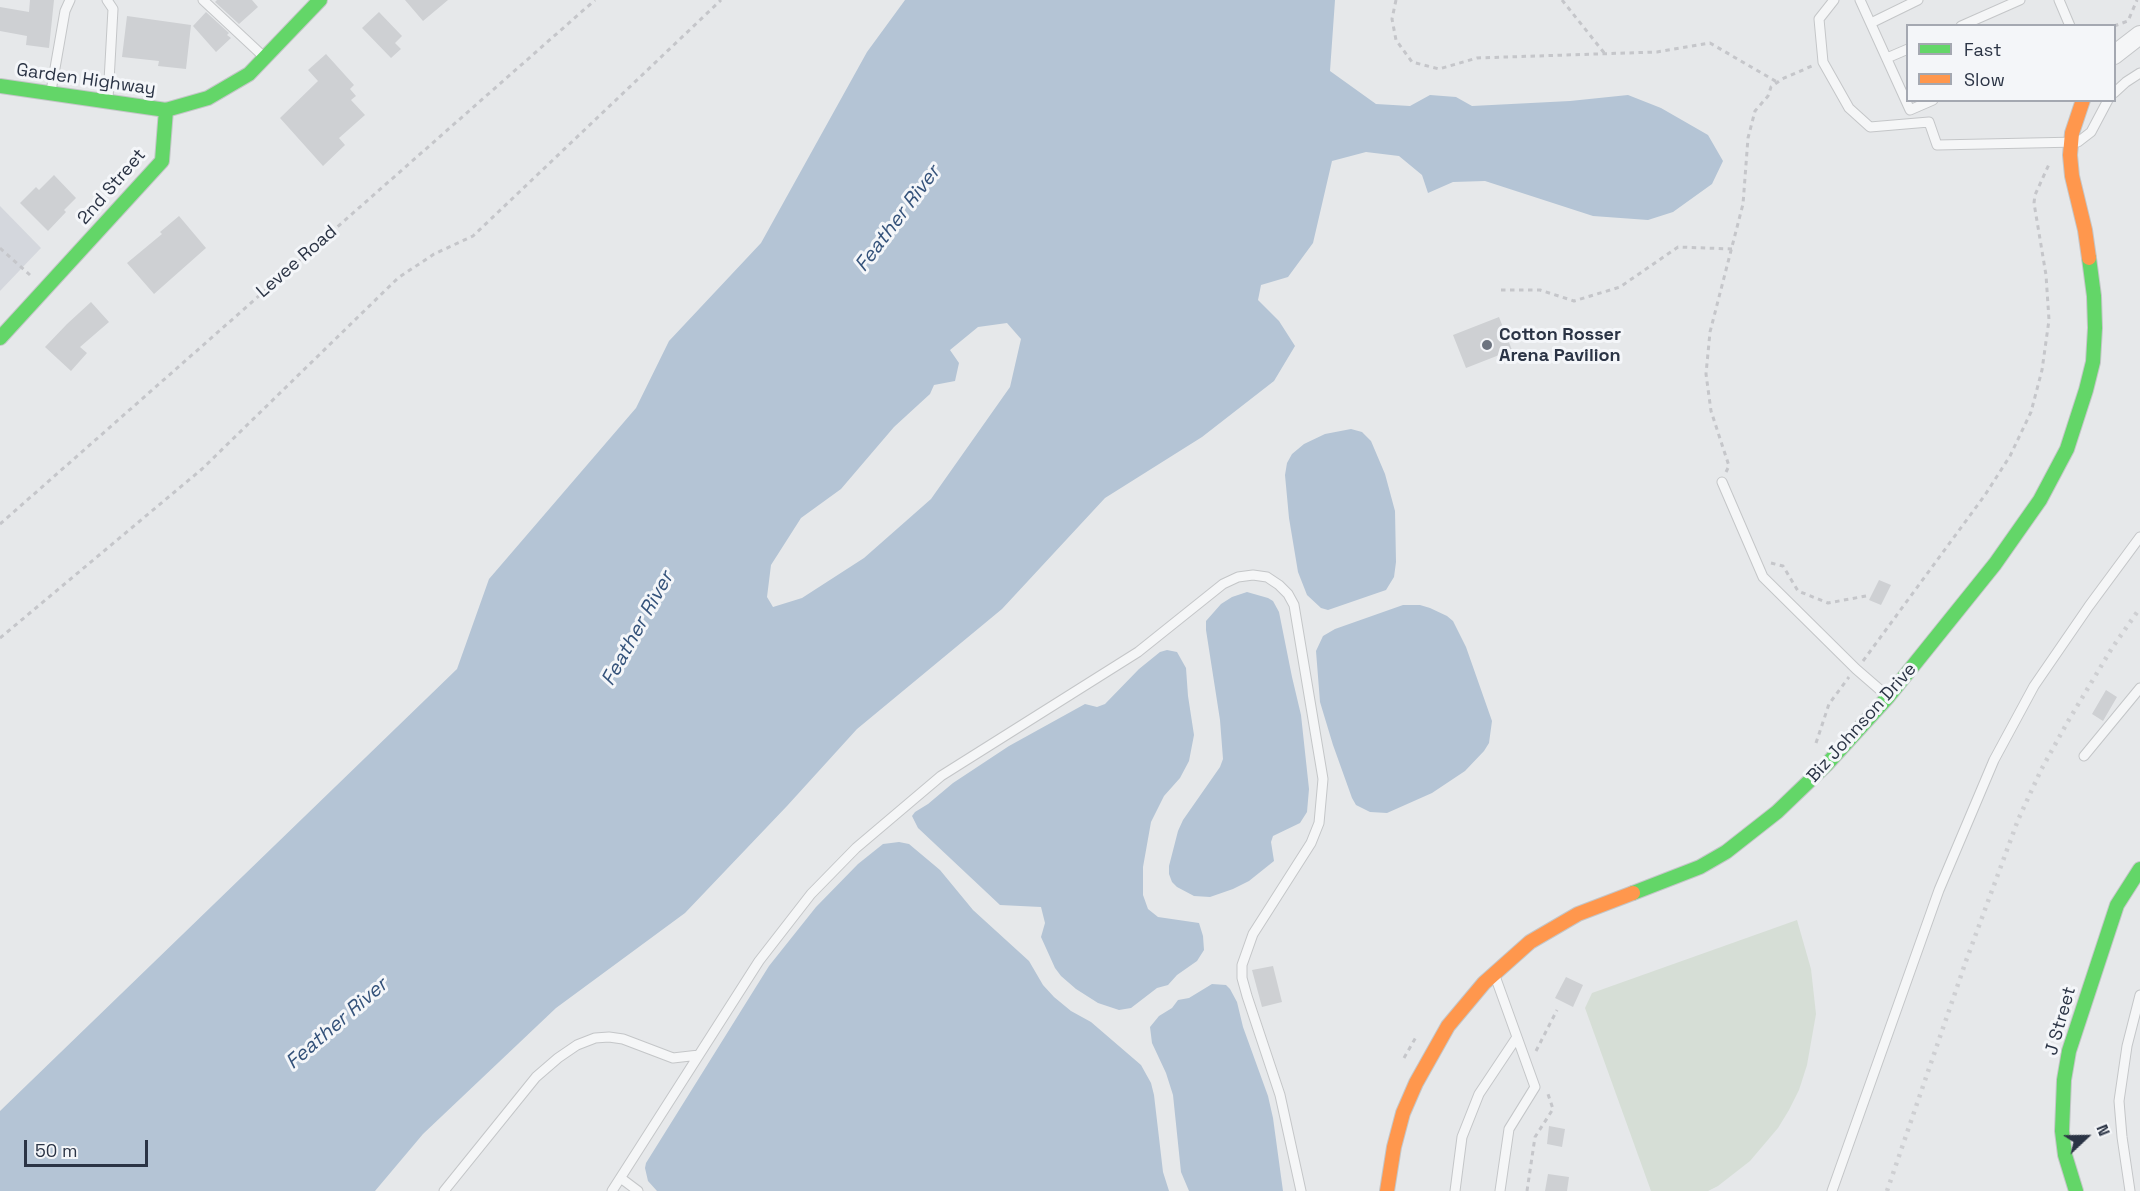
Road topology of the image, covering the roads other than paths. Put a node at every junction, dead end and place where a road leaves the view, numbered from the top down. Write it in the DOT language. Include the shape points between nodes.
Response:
graph roads {
  1 [pos="70,0"];
  2 [pos="107,0"];
  3 [pos="202,0"];
  4 [pos="320,0"];
  5 [pos="1834,0"];
  6 [pos="1860,0"];
  7 [pos="1918,0"];
  8 [pos="2020,0"];
  9 [pos="2059,0"];
  10 [pos="1871,23"];
  11 [pos="1966,24"];
  12 [pos="2069,24"];
  13 [pos="2140,36"];
  14 [pos="1906,50"];
  15 [pos="2116,54"];
  16 [pos="265,57"];
  17 [pos="1887,58"];
  18 [pos="2140,73"];
  19 [pos="0,86"];
  20 [pos="2116,92"];
  21 [pos="51,93"];
  22 [pos="108,101"];
  23 [pos="1906,101"];
  24 [pos="1906,102"];
  25 [pos="1928,102"];
  26 [pos="2082,102"];
  27 [pos="2107,102"];
  28 [pos="166,110"];
  29 [pos="1910,110"];
  30 [pos="1906,124"];
  31 [pos="2071,143"];
  32 [pos="0,338"];
  33 [pos="1722,482"];
  34 [pos="2140,537"];
  35 [pos="2140,688"];
  36 [pos="1888,697"];
  37 [pos="2084,756"];
  38 [pos="2140,869"];
  39 [pos="1494,974"];
  40 [pos="2140,995"];
  41 [pos="1516,1037"];
  42 [pos="699,1055"];
  43 [pos="622,1179"];
  44 [pos="444,1191"];
  45 [pos="612,1191"];
  46 [pos="638,1191"];
  47 [pos="1301,1191"];
  48 [pos="1387,1191"];
  49 [pos="1455,1191"];
  50 [pos="1500,1191"];
  51 [pos="1832,1191"];
  52 [pos="2076,1191"];
  53 [pos="2130,1191"];
  1 -- 21 [label="lane"];
  2 -- 22 [label="lane" via="113,9"];
  3 -- 16 [label="lane"];
  4 -- 16 [label="street"];
  5 -- 30 [label="lane" via="1819,19 1823,62 1849,108 1870,128"];
  6 -- 10 [label="lane"];
  7 -- 10 [label="lane"];
  8 -- 11 [label="lane"];
  9 -- 12 [label="lane"];
  10 -- 17 [label="lane"];
  13 -- 15 [label="street"];
  14 -- 17 [label="lane"];
  16 -- 28 [label="street" via="249,74 208,98"];
  17 -- 23 [label="lane"];
  18 -- 20 [label="lane"];
  19 -- 21 [label="street, Garden Highway"];
  21 -- 22 [label="street, Garden Highway"];
  22 -- 28 [label="street, Garden Highway"];
  24 -- 29 [label="lane"];
  25 -- 29 [label="lane"];
  26 -- 31 [label="street, Biz Johnson Drive"];
  27 -- 31 [label="lane" via="2086,137"];
  28 -- 32 [label="street, 2nd Street" via="162,161"];
  29 -- 30 [label="lane"];
  30 -- 31 [label="lane" via="1929,122 1937,145"];
  31 -- 36 [label="street, Biz Johnson Drive" via="2072,176 2091,267 2095,328 2092,362 2078,421 2055,476 2021,529"];
  33 -- 36 [label="lane" via="1763,577"];
  34 -- 51 [label="lane" via="2034,686 1994,760 1939,890"];
  35 -- 37 [label="lane"];
  36 -- 39 [label="street, Biz Johnson Drive" via="1800,791 1726,852 1677,877 1555,926"];
  38 -- 52 [label="street, J Street" via="2117,905 2069,1051 2062,1131"];
  39 -- 41 [label="lane"];
  39 -- 48 [label="street, Biz Johnson Drive" via="1448,1026 1416,1083 1403,1113"];
  40 -- 53 [label="lane" via="2119,1101"];
  41 -- 49 [label="lane" via="1479,1094 1462,1137"];
  41 -- 50 [label="lane" via="1535,1087 1509,1129"];
  42 -- 43 [label="lane"];
  42 -- 44 [label="lane" via="673,1058 609,1036 577,1045 536,1077"];
  42 -- 47 [label="lane" via="759,961 811,894 917,794 1138,652 1223,584 1238,577 1267,577 1288,594 1294,605 1320,751 1322,804 1311,843 1252,934 1242,964 1242,978 1280,1095"];
  43 -- 45 [label="lane"];
  43 -- 46 [label="lane"];
}
